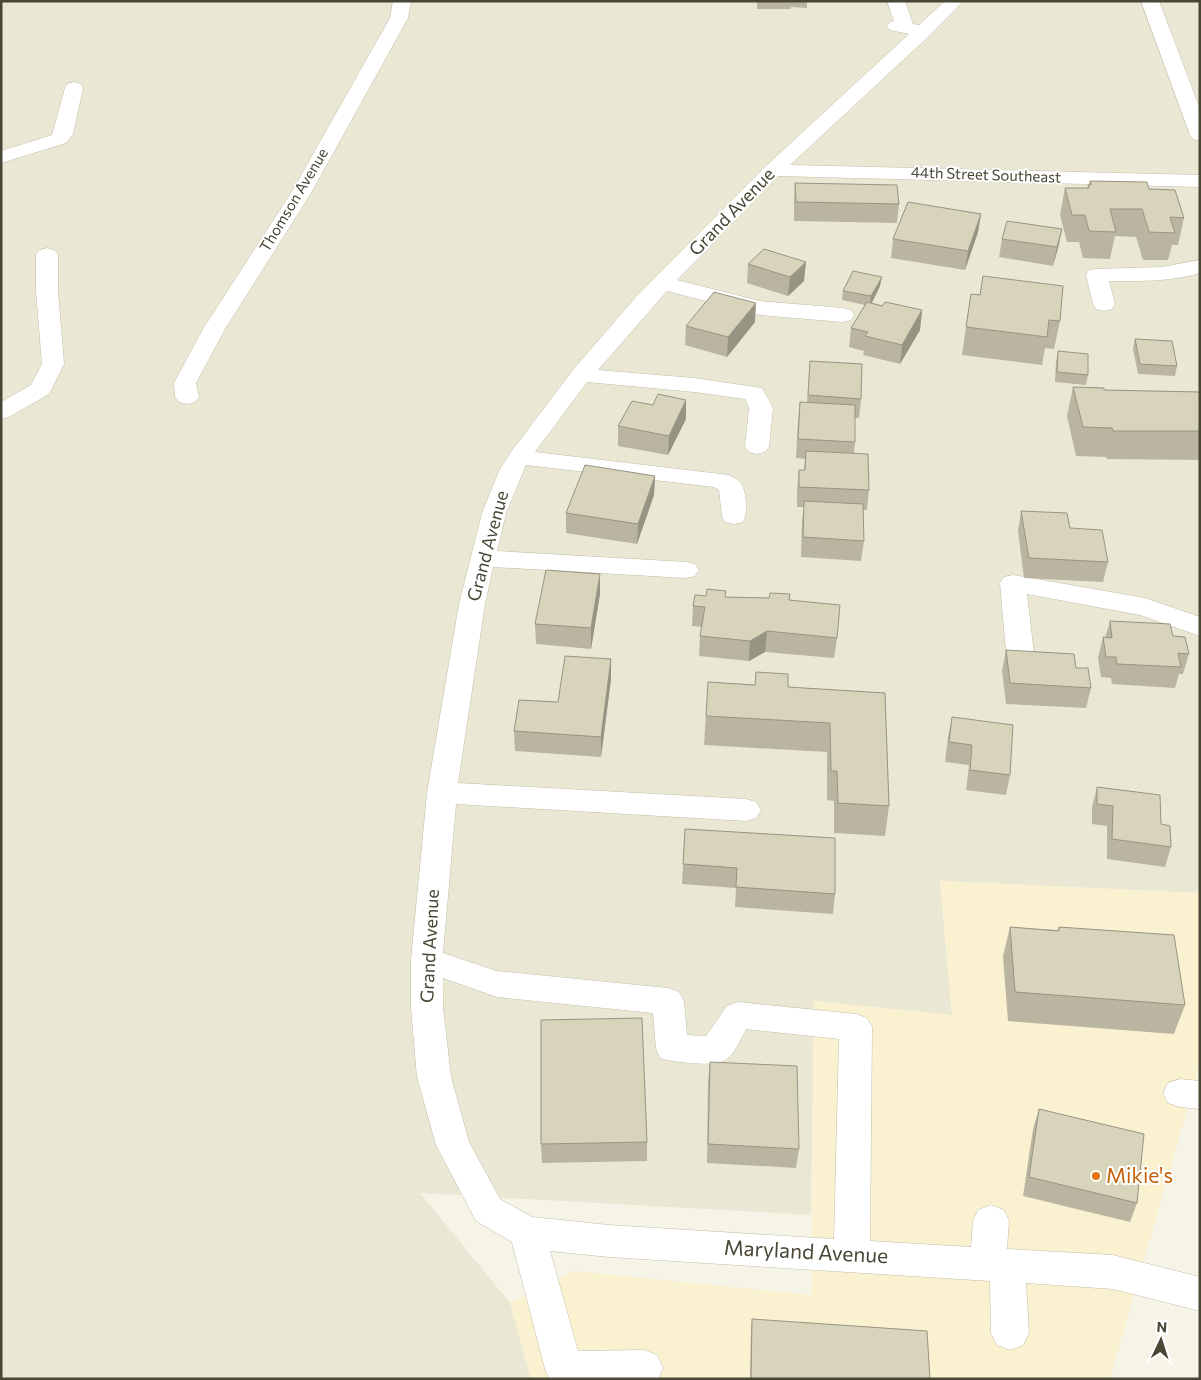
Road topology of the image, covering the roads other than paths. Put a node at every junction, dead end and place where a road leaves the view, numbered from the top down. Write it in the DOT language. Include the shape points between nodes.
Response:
graph roads {
  1 [pos="402,1"];
  2 [pos="896,1"];
  3 [pos="955,1"];
  4 [pos="1150,1"];
  5 [pos="909,28"];
  6 [pos="74,88"];
  7 [pos="1200,135"];
  8 [pos="1,157"];
  9 [pos="773,170"];
  10 [pos="1200,181"];
  11 [pos="47,254"];
  12 [pos="1200,266"];
  13 [pos="663,283"];
  14 [pos="1104,304"];
  15 [pos="843,315"];
  16 [pos="581,374"];
  17 [pos="187,397"];
  18 [pos="1,412"];
  19 [pos="758,447"];
  20 [pos="519,456"];
  21 [pos="734,516"];
  22 [pos="482,558"];
  23 [pos="686,570"];
  24 [pos="1200,627"];
  25 [pos="1021,662"];
  26 [pos="442,793"];
  27 [pos="746,810"];
  28 [pos="426,960"];
  29 [pos="453,1145"];
  30 [pos="991,1221"];
  31 [pos="527,1232"];
  32 [pos="852,1255"];
  33 [pos="998,1264"];
  34 [pos="1200,1294"];
  35 [pos="1010,1333"];
  36 [pos="644,1368"];
  1 -- 17 [label="street, Thomson Avenue" via="399,18 302,193 214,329 185,383"];
  2 -- 5 [label="street"];
  3 -- 5 [label="street, Grand Avenue"];
  4 -- 7 [label="street"];
  5 -- 9 [label="street, Grand Avenue"];
  6 -- 8 [label="street" via="59,139"];
  9 -- 10 [label="street, 44th Street Southeast"];
  9 -- 13 [label="street, Grand Avenue"];
  11 -- 18 [label="street" via="53,364 41,389"];
  12 -- 14 [label="street" via="1157,274 1097,275"];
  13 -- 15 [label="street" via="760,308"];
  13 -- 16 [label="street, Grand Avenue"];
  16 -- 19 [label="street" via="754,393 761,408"];
  16 -- 20 [label="street, Grand Avenue"];
  20 -- 21 [label="street" via="720,480 731,487"];
  20 -- 22 [label="street, Grand Avenue" via="494,512"];
  22 -- 23 [label="street"];
  22 -- 26 [label="street, Grand Avenue"];
  24 -- 25 [label="street" via="1145,608 1013,583"];
  26 -- 27 [label="street"];
  26 -- 28 [label="street, Grand Avenue"];
  28 -- 29 [label="street, Grand Avenue" via="434,1077"];
  28 -- 32 [label="street" via="497,984 668,1000 672,1048 715,1050 738,1016 856,1027"];
  29 -- 31 [label="street, Maryland Avenue" via="488,1210"];
  30 -- 33 [label="street"];
  31 -- 32 [label="street, Maryland Avenue"];
  31 -- 36 [label="street" via="564,1369"];
  32 -- 33 [label="street, Maryland Avenue"];
  33 -- 34 [label="street, Maryland Avenue" via="1113,1272"];
  33 -- 35 [label="street"];
}
